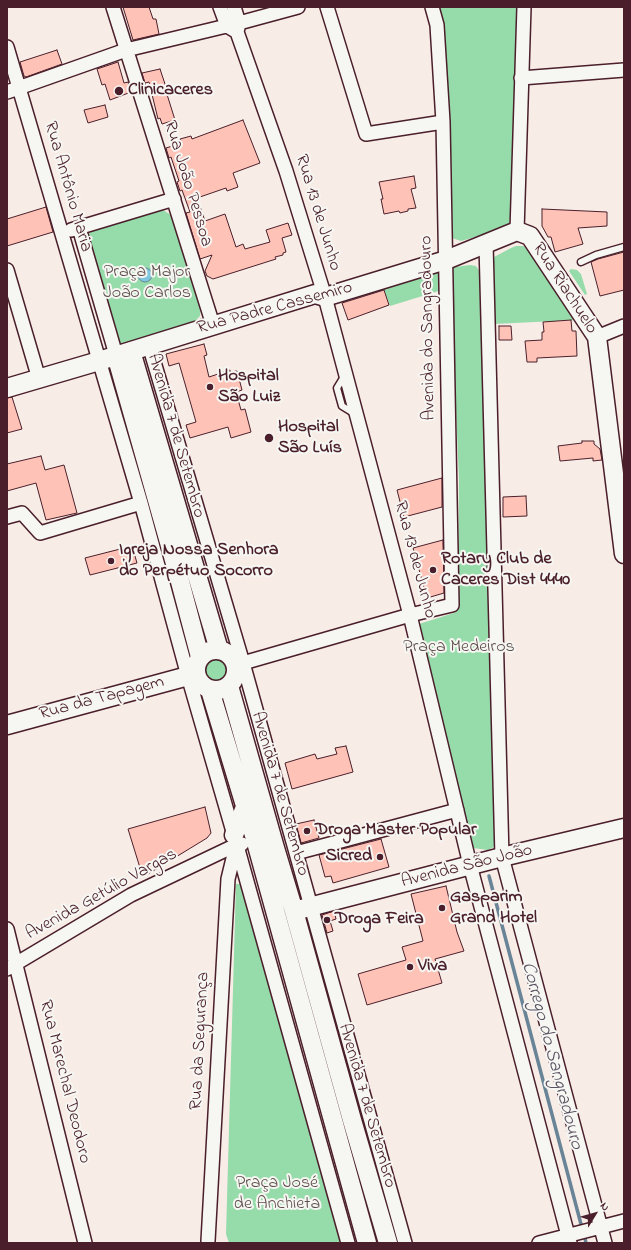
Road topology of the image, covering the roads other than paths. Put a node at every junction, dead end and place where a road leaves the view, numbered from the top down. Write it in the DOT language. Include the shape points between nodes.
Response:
graph roads {
  1 [pos="113,7"];
  2 [pos="220,7"];
  3 [pos="234,7"];
  4 [pos="298,7"];
  5 [pos="327,7"];
  6 [pos="432,7"];
  7 [pos="524,7"];
  8 [pos="234,27"];
  9 [pos="7,47"];
  10 [pos="126,50"];
  11 [pos="624,70"];
  12 [pos="521,78"];
  13 [pos="13,90"];
  14 [pos="443,122"];
  15 [pos="174,200"];
  16 [pos="79,228"];
  17 [pos="517,231"];
  18 [pos="62,233"];
  19 [pos="486,244"];
  20 [pos="624,247"];
  21 [pos="446,260"];
  22 [pos="581,262"];
  23 [pos="7,270"];
  24 [pos="325,297"];
  25 [pos="213,325"];
  26 [pos="624,326"];
  27 [pos="597,337"];
  28 [pos="149,345"];
  29 [pos="115,356"];
  30 [pos="39,379"];
  31 [pos="7,388"];
  32 [pos="139,406"];
  33 [pos="160,477"];
  34 [pos="141,504"];
  35 [pos="7,517"];
  36 [pos="624,554"];
  37 [pos="187,571"];
  38 [pos="410,616"];
  39 [pos="219,650"];
  40 [pos="200,657"];
  41 [pos="239,665"];
  42 [pos="192,676"];
  43 [pos="229,686"];
  44 [pos="210,690"];
  45 [pos="7,726"];
  46 [pos="245,806"];
  47 [pos="457,810"];
  48 [pos="624,828"];
  49 [pos="235,840"];
  50 [pos="256,842"];
  51 [pos="275,848"];
  52 [pos="296,853"];
  53 [pos="502,857"];
  54 [pos="470,865"];
  55 [pos="302,909"];
  56 [pos="7,929"];
  57 [pos="12,966"];
  58 [pos="369,1115"];
  59 [pos="352,1120"];
  60 [pos="335,1125"];
  61 [pos="316,1129"];
  62 [pos="624,1221"];
  63 [pos="601,1227"];
  64 [pos="569,1239"];
  65 [pos="206,1242"];
  66 [pos="85,1243"];
  67 [pos="348,1243"];
  68 [pos="367,1243"];
  69 [pos="388,1243"];
  70 [pos="405,1243"];
  71 [pos="539,1243"];
  72 [pos="606,1243"];
  1 -- 10 [label="street, Rua João Pessoa"];
  2 -- 8 [label="street, Rua 13 de Junho"];
  3 -- 8 [label="street, Rua 13 de Junho"];
  4 -- 8 [label="street"];
  5 -- 14 [label="street" via="366,134"];
  6 -- 14 [label="street, Avenida do Sangradouro" via="437,25"];
  7 -- 12 [label="street, Rua Riachuelo"];
  8 -- 10 [label="street"];
  8 -- 24 [label="street, Rua 13 de Junho" via="286,171"];
  9 -- 13 [label="street, Rua Antônio Maria"];
  10 -- 13 [label="street"];
  10 -- 15 [label="street, Rua João Pessoa"];
  11 -- 12 [label="street"];
  12 -- 17 [label="street, Rua Riachuelo"];
  13 -- 18 [label="street, Rua Antônio Maria"];
  14 -- 21 [label="street, Avenida do Sangradouro"];
  15 -- 16 [label="street"];
  15 -- 25 [label="street, Rua João Pessoa"];
  16 -- 18 [label="street"];
  16 -- 29 [label="street"];
  17 -- 19 [label="main road, Rua Padre Cassemiro"];
  17 -- 27 [label="main road, Rua Riachuelo" via="530,236"];
  18 -- 29 [label="street, Rua Antônio Maria"];
  19 -- 21 [label="main road, Rua Padre Cassemiro"];
  19 -- 53 [label="street"];
  20 -- 22 [label="lane"];
  21 -- 24 [label="main road, Rua Padre Cassemiro"];
  21 -- 38 [label="street, Avenida do Sangradouro" via="452,605"];
  23 -- 30 [label="street"];
  24 -- 25 [label="main road, Rua Padre Cassemiro" via="315,294"];
  24 -- 38 [label="street, Rua 13 de Junho"];
  25 -- 28 [label="main road, Rua Padre Cassemiro"];
  26 -- 27 [label="street"];
  27 -- 36 [label="main road, Rua Riachuelo"];
  28 -- 29 [label="main road, Rua Padre Cassemiro"];
  28 -- 32 [label="street, Avenida 7 de Setembro"];
  29 -- 30 [label="main road, Rua Padre Cassemiro"];
  29 -- 32 [label="main road, Avenida 7 de Setembro"];
  29 -- 32 [label="street, Avenida 7 de Setembro"];
  30 -- 31 [label="main road, Rua Padre Cassemiro"];
  32 -- 33 [label="main road, Avenida 7 de Setembro"];
  32 -- 33 [label="street, Avenida 7 de Setembro"];
  33 -- 34 [label="street, Avenida 7 de Setembro"];
  33 -- 37 [label="main road, Avenida 7 de Setembro"];
  33 -- 37 [label="street, Avenida 7 de Setembro"];
  34 -- 35 [label="street" via="40,533 22,513"];
  34 -- 37 [label="street, Avenida 7 de Setembro"];
  37 -- 39 [label="main road, Avenida 7 de Setembro"];
  37 -- 40 [label="main road, Avenida 7 de Setembro"];
  37 -- 41 [label="street, Avenida 7 de Setembro"];
  37 -- 42 [label="street, Avenida 7 de Setembro"];
  38 -- 41 [label="street"];
  38 -- 47 [label="street, Rua 13 de Junho"];
  39 -- 40 [label="main road"];
  39 -- 41 [label="main road"];
  40 -- 42 [label="main road"];
  41 -- 43 [label="main road"];
  41 -- 52 [label="street, Avenida 7 de Setembro"];
  42 -- 44 [label="main road"];
  42 -- 45 [label="main road, Rua da Tapagem"];
  42 -- 49 [label="street, Avenida 7 de Setembro"];
  43 -- 44 [label="main road" via="217,691"];
  43 -- 51 [label="main road, Avenida 7 de Setembro"];
  44 -- 46 [label="main road, Avenida 7 de Setembro"];
  46 -- 49 [label="main road"];
  46 -- 50 [label="main road, Avenida 7 de Setembro"];
  47 -- 52 [label="street"];
  47 -- 54 [label="street, Rua 13 de Junho"];
  48 -- 53 [label="main road, Avenida São João"];
  49 -- 50 [label="street, Avenida Getúlio Vargas"];
  49 -- 57 [label="street, Avenida Getúlio Vargas" via="131,895"];
  49 -- 61 [label="street, Avenida 7 de Setembro"];
  49 -- 65 [label="street, Rua da Segurança" via="228,879"];
  50 -- 51 [label="main road" via="266,842"];
  50 -- 60 [label="main road, Avenida 7 de Setembro"];
  51 -- 55 [label="main road, Avenida 7 de Setembro"];
  52 -- 55 [label="street, Avenida 7 de Setembro"];
  53 -- 54 [label="main road, Avenida São João"];
  53 -- 63 [label="street"];
  54 -- 55 [label="main road, Avenida São João"];
  54 -- 64 [label="street, Rua 13 de Junho"];
  55 -- 58 [label="street, Avenida 7 de Setembro"];
  55 -- 59 [label="main road, Avenida 7 de Setembro"];
  56 -- 57 [label="street, Rua Marechal Deodoro"];
  57 -- 66 [label="street, Rua Marechal Deodoro"];
  58 -- 59 [label="street"];
  58 -- 70 [label="street, Avenida 7 de Setembro"];
  59 -- 69 [label="main road, Avenida 7 de Setembro"];
  60 -- 61 [label="street"];
  60 -- 68 [label="main road, Avenida 7 de Setembro"];
  61 -- 67 [label="street, Avenida 7 de Setembro"];
  62 -- 63 [label="street"];
  63 -- 64 [label="street"];
  63 -- 72 [label="street"];
  64 -- 71 [label="street"];
}
